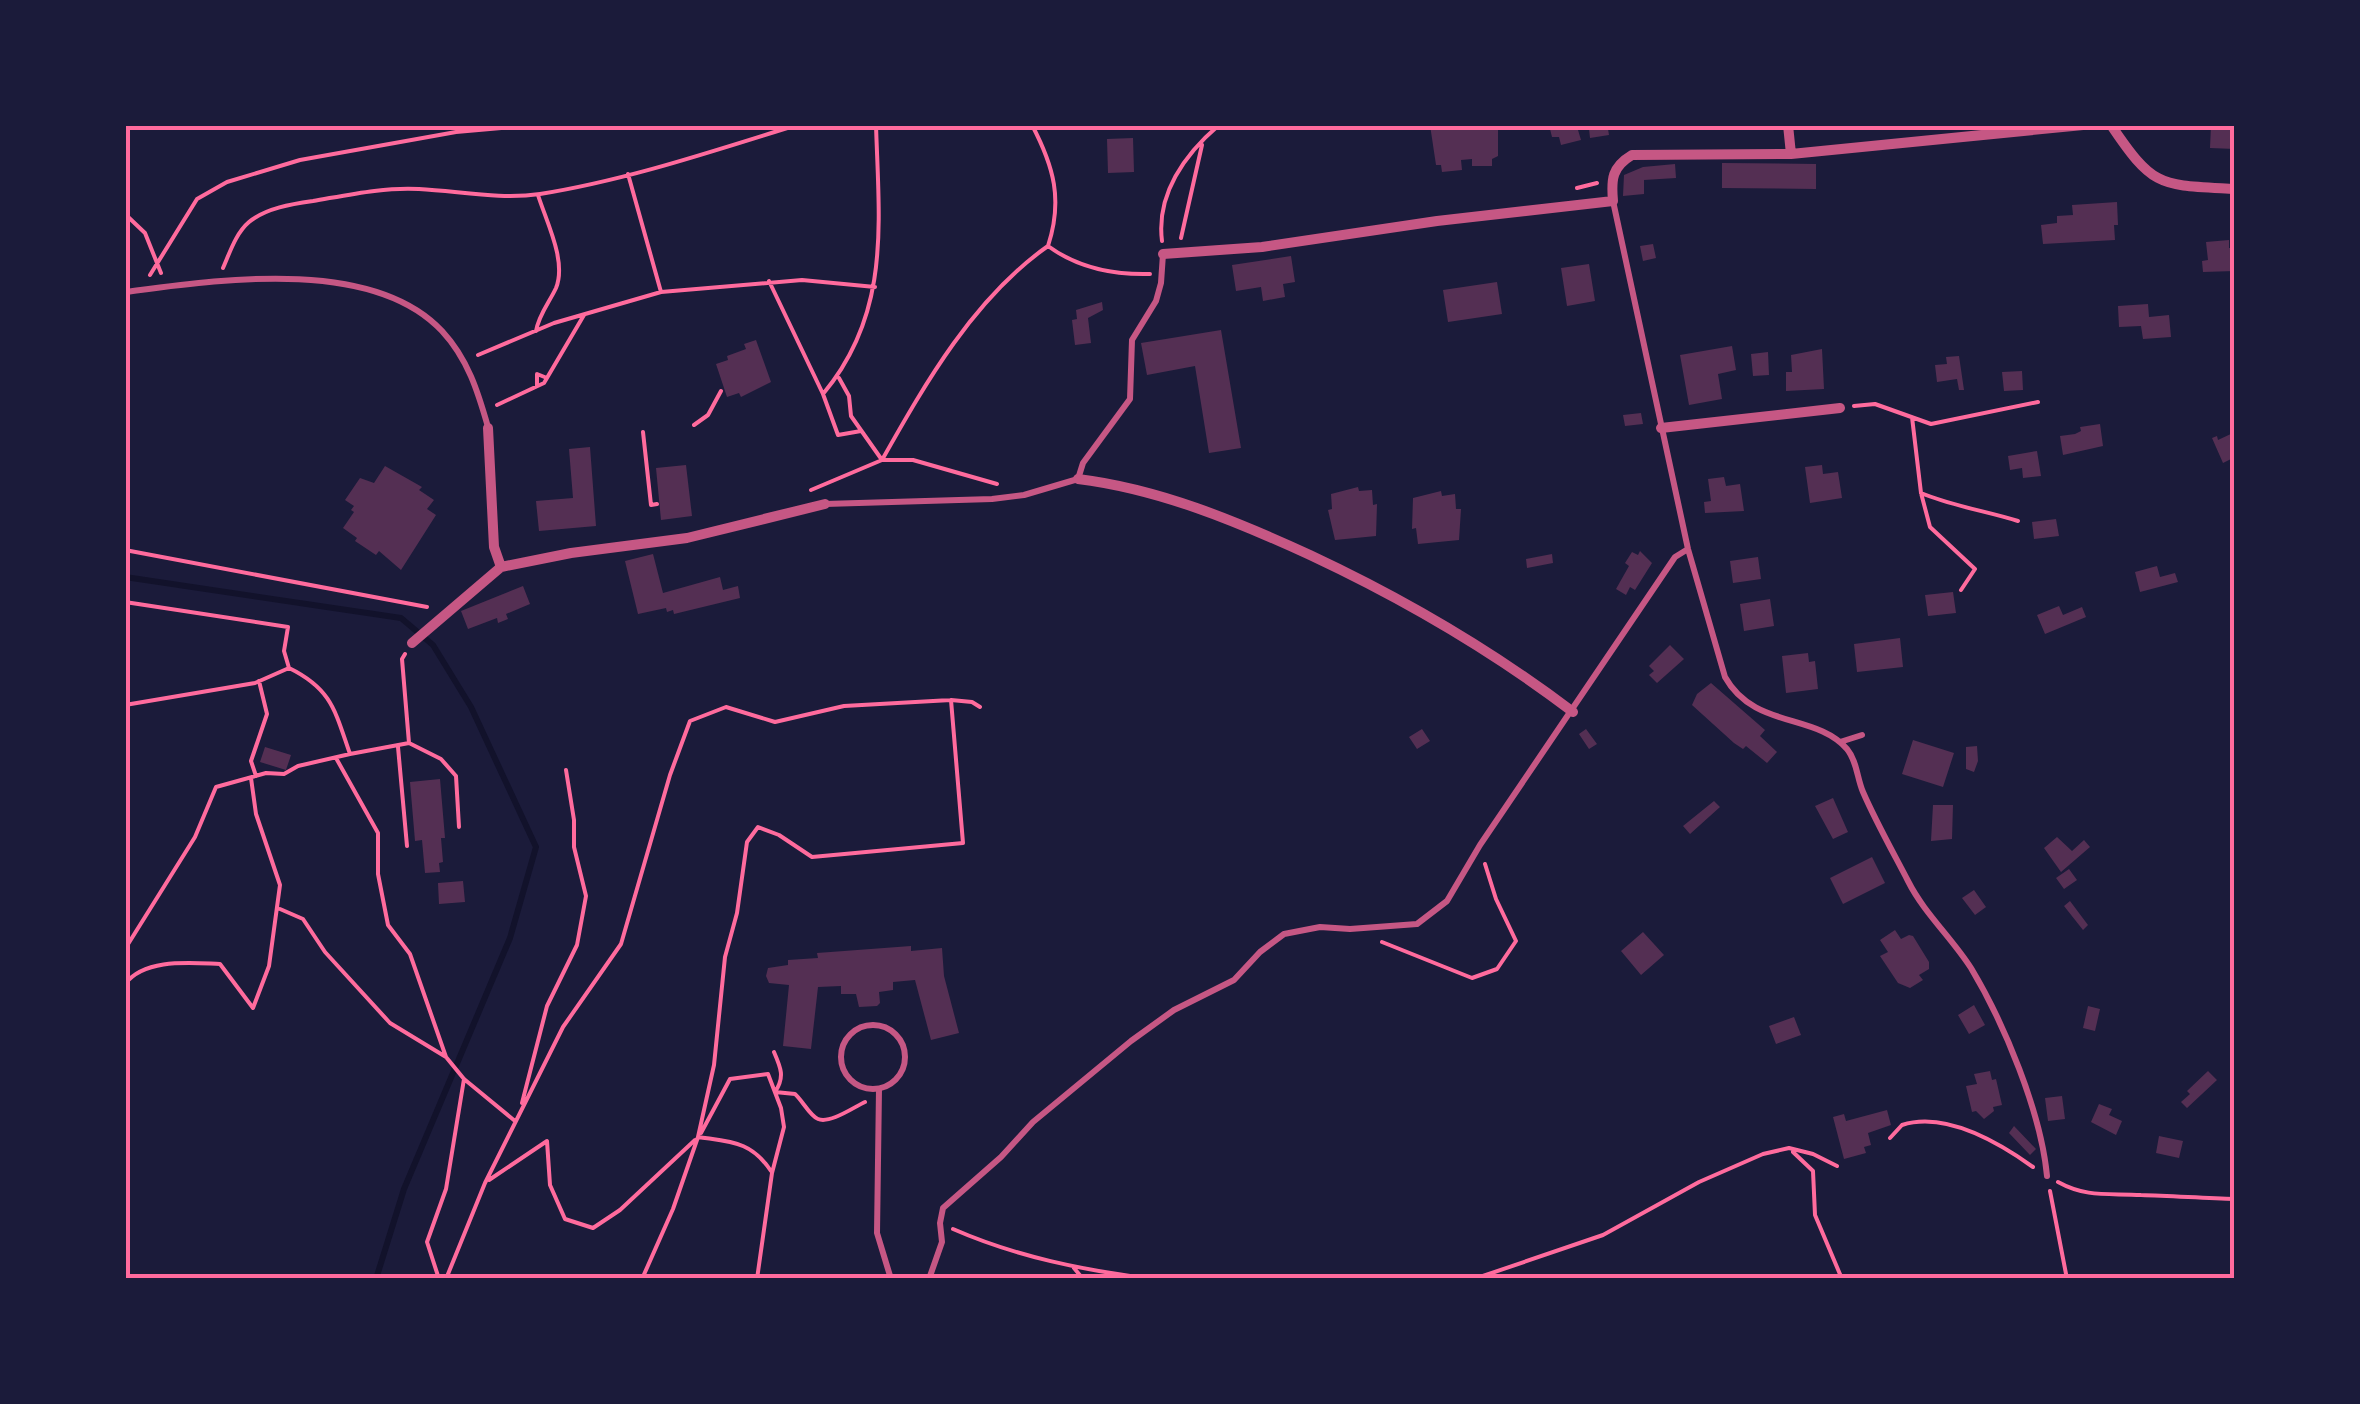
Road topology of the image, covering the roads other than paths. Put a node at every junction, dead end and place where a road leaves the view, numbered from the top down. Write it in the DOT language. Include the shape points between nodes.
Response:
graph roads {
  1 [pos="1788,125"];
  2 [pos="2083,125"];
  3 [pos="2111,125"];
  4 [pos="1791,154"];
  5 [pos="2235,189"];
  6 [pos="1613,201"];
  7 [pos="1163,254"];
  8 [pos="125,292"];
  9 [pos="1840,408"];
  10 [pos="488,428"];
  11 [pos="1662,428"];
  12 [pos="1078,478"];
  13 [pos="826,504"];
  14 [pos="1688,549"];
  15 [pos="501,567"];
  16 [pos="412,642"];
  17 [pos="1572,712"];
  18 [pos="1862,735"];
  19 [pos="1839,742"];
  20 [pos="878,1092"];
  21 [pos="2047,1176"];
  22 [pos="891,1279"];
  23 [pos="929,1279"];
  1 -- 4 [label="street"];
  2 -- 4 [label="street"];
  3 -- 5 [label="street" via="2139,167 2159,180"];
  4 -- 6 [label="street" via="1632,155 1614,171"];
  6 -- 7 [label="street"];
  6 -- 11 [label="lane"];
  7 -- 12 [label="lane" via="1156,301 1132,340 1130,399"];
  8 -- 10 [label="lane" via="219,282 332,282 384,294 442,331 475,381"];
  9 -- 11 [label="street"];
  10 -- 15 [label="street" via="494,547"];
  11 -- 14 [label="lane"];
  12 -- 13 [label="lane" via="992,499"];
  12 -- 17 [label="street" via="1125,485 1265,534 1489,650"];
  13 -- 15 [label="street" via="686,538"];
  14 -- 17 [label="lane" via="1675,557"];
  14 -- 19 [label="lane" via="1734,693"];
  15 -- 16 [label="street"];
  17 -- 23 [label="lane" via="1447,902 1418,924 1284,934 1234,980 1131,1041 943,1208 942,1242"];
  18 -- 19 [label="lane"];
  19 -- 21 [label="lane" via="1852,757 1911,888 1970,967 2012,1047"];
  20 -- 20 [label="lane" via="898,1078 904,1047 890,1030 872,1024 844,1041 841,1062 852,1082"];
  20 -- 22 [label="lane" via="877,1233"];
}
